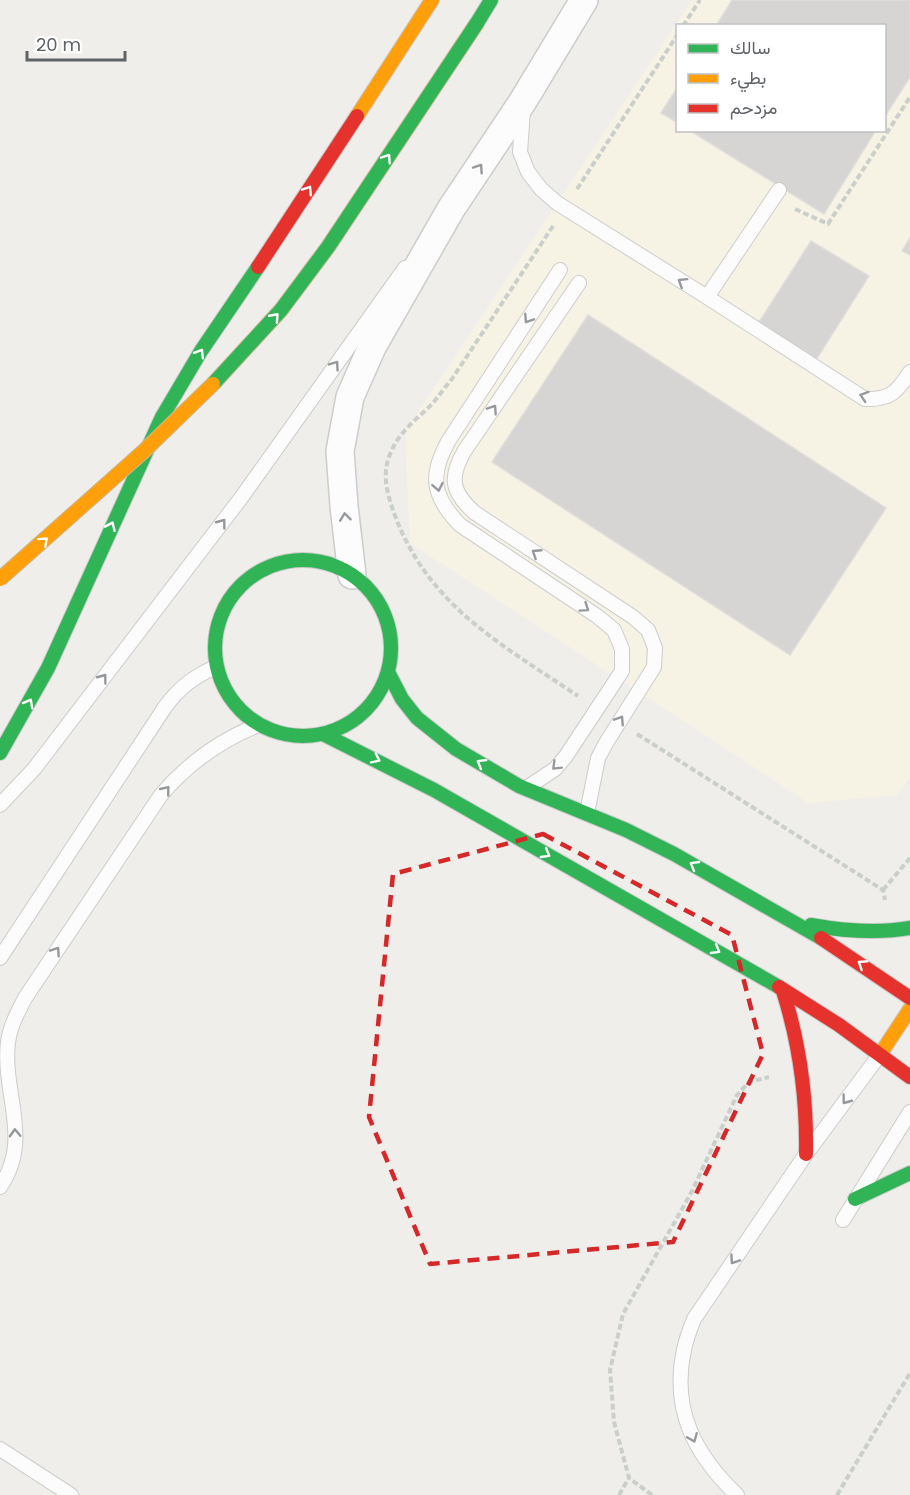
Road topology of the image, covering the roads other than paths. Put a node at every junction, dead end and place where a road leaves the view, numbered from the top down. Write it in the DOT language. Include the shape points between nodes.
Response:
graph roads {
  1 [pos="432,0"];
  2 [pos="491,0"];
  3 [pos="584,0"];
  4 [pos="523,101"];
  5 [pos="776,194"];
  6 [pos="451,208"];
  7 [pos="560,270"];
  8 [pos="579,284"];
  9 [pos="708,297"];
  10 [pos="910,372"];
  11 [pos="352,575"];
  12 [pos="0,579"];
  13 [pos="216,667"];
  14 [pos="388,672"];
  15 [pos="258,725"];
  16 [pos="323,734"];
  17 [pos="0,753"];
  18 [pos="519,786"];
  19 [pos="0,805"];
  20 [pos="587,813"];
  21 [pos="790,920"];
  22 [pos="910,928"];
  23 [pos="0,958"];
  24 [pos="783,991"];
  25 [pos="910,998"];
  26 [pos="910,1009"];
  27 [pos="881,1053"];
  28 [pos="910,1077"];
  29 [pos="0,1096"];
  30 [pos="13,1111"];
  31 [pos="910,1112"];
  32 [pos="806,1154"];
  33 [pos="910,1173"];
  34 [pos="0,1187"];
  35 [pos="855,1199"];
  36 [pos="843,1220"];
  37 [pos="0,1449"];
  38 [pos="71,1495"];
  39 [pos="737,1495"];
  17 -- 1 [label="main road, one-way" via="48,668 162,417 201,351"];
  12 -- 2 [label="main road, one-way, bridge" via="144,451 281,310 328,247"];
  3 -- 4 [label="street"];
  6 -- 4 [label="street, one-way"];
  9 -- 4 [label="lane, one-way" via="564,209 541,189 520,152"];
  5 -- 9 [label="lane"];
  11 -- 6 [label="street, one-way" via="340,451 350,397 372,347"];
  19 -- 6 [label="lane, one-way" via="34,768 241,498"];
  7 -- 18 [label="lane, one-way" via="449,440 436,475 438,494 446,511 460,525 597,616 614,630 622,649 622,671 566,756 555,769 527,788"];
  20 -- 8 [label="lane, one-way" via="598,758 654,667 655,648 648,630 475,513 461,500 455,484 456,466 465,450"];
  10 -- 9 [label="lane, one-way" via="892,394 880,400 865,399"];
  11 -- 13 [label="main road" via="325,563 295,560 266,568 241,585 224,609 215,637"];
  11 -- 14 [label="main road" via="378,601 386,618 391,636"];
  13 -- 15 [label="main road" via="225,690"];
  13 -- 23 [label="lane" via="185,684 165,707"];
  14 -- 16 [label="main road" via="381,689 357,718"];
  18 -- 14 [label="main road, one-way" via="436,735 402,699"];
  15 -- 16 [label="main road" via="289,736"];
  30 -- 15 [label="lane, one-way" via="8,1041 25,998 161,795 214,746"];
  16 -- 24 [label="main road, one-way" via="413,778"];
  18 -- 20 [label="main road"];
  21 -- 20 [label="main road, one-way" via="674,854"];
  21 -- 22 [label="main road" via="866,933"];
  25 -- 21 [label="main road, one-way"];
  24 -- 27 [label="main road"];
  24 -- 32 [label="main road" via="803,1068"];
  26 -- 27 [label="main road"];
  27 -- 28 [label="main road"];
  27 -- 32 [label="lane, one-way"];
  29 -- 30 [label="lane"];
  34 -- 30 [label="lane, one-way" via="10,1173 15,1153"];
  31 -- 35 [label="lane"];
  32 -- 39 [label="lane, one-way" via="694,1319 684,1350 680,1383 684,1416 696,1446 715,1474"];
  33 -- 35 [label="main road"];
  35 -- 36 [label="lane"];
  37 -- 38 [label="lane"];
}
